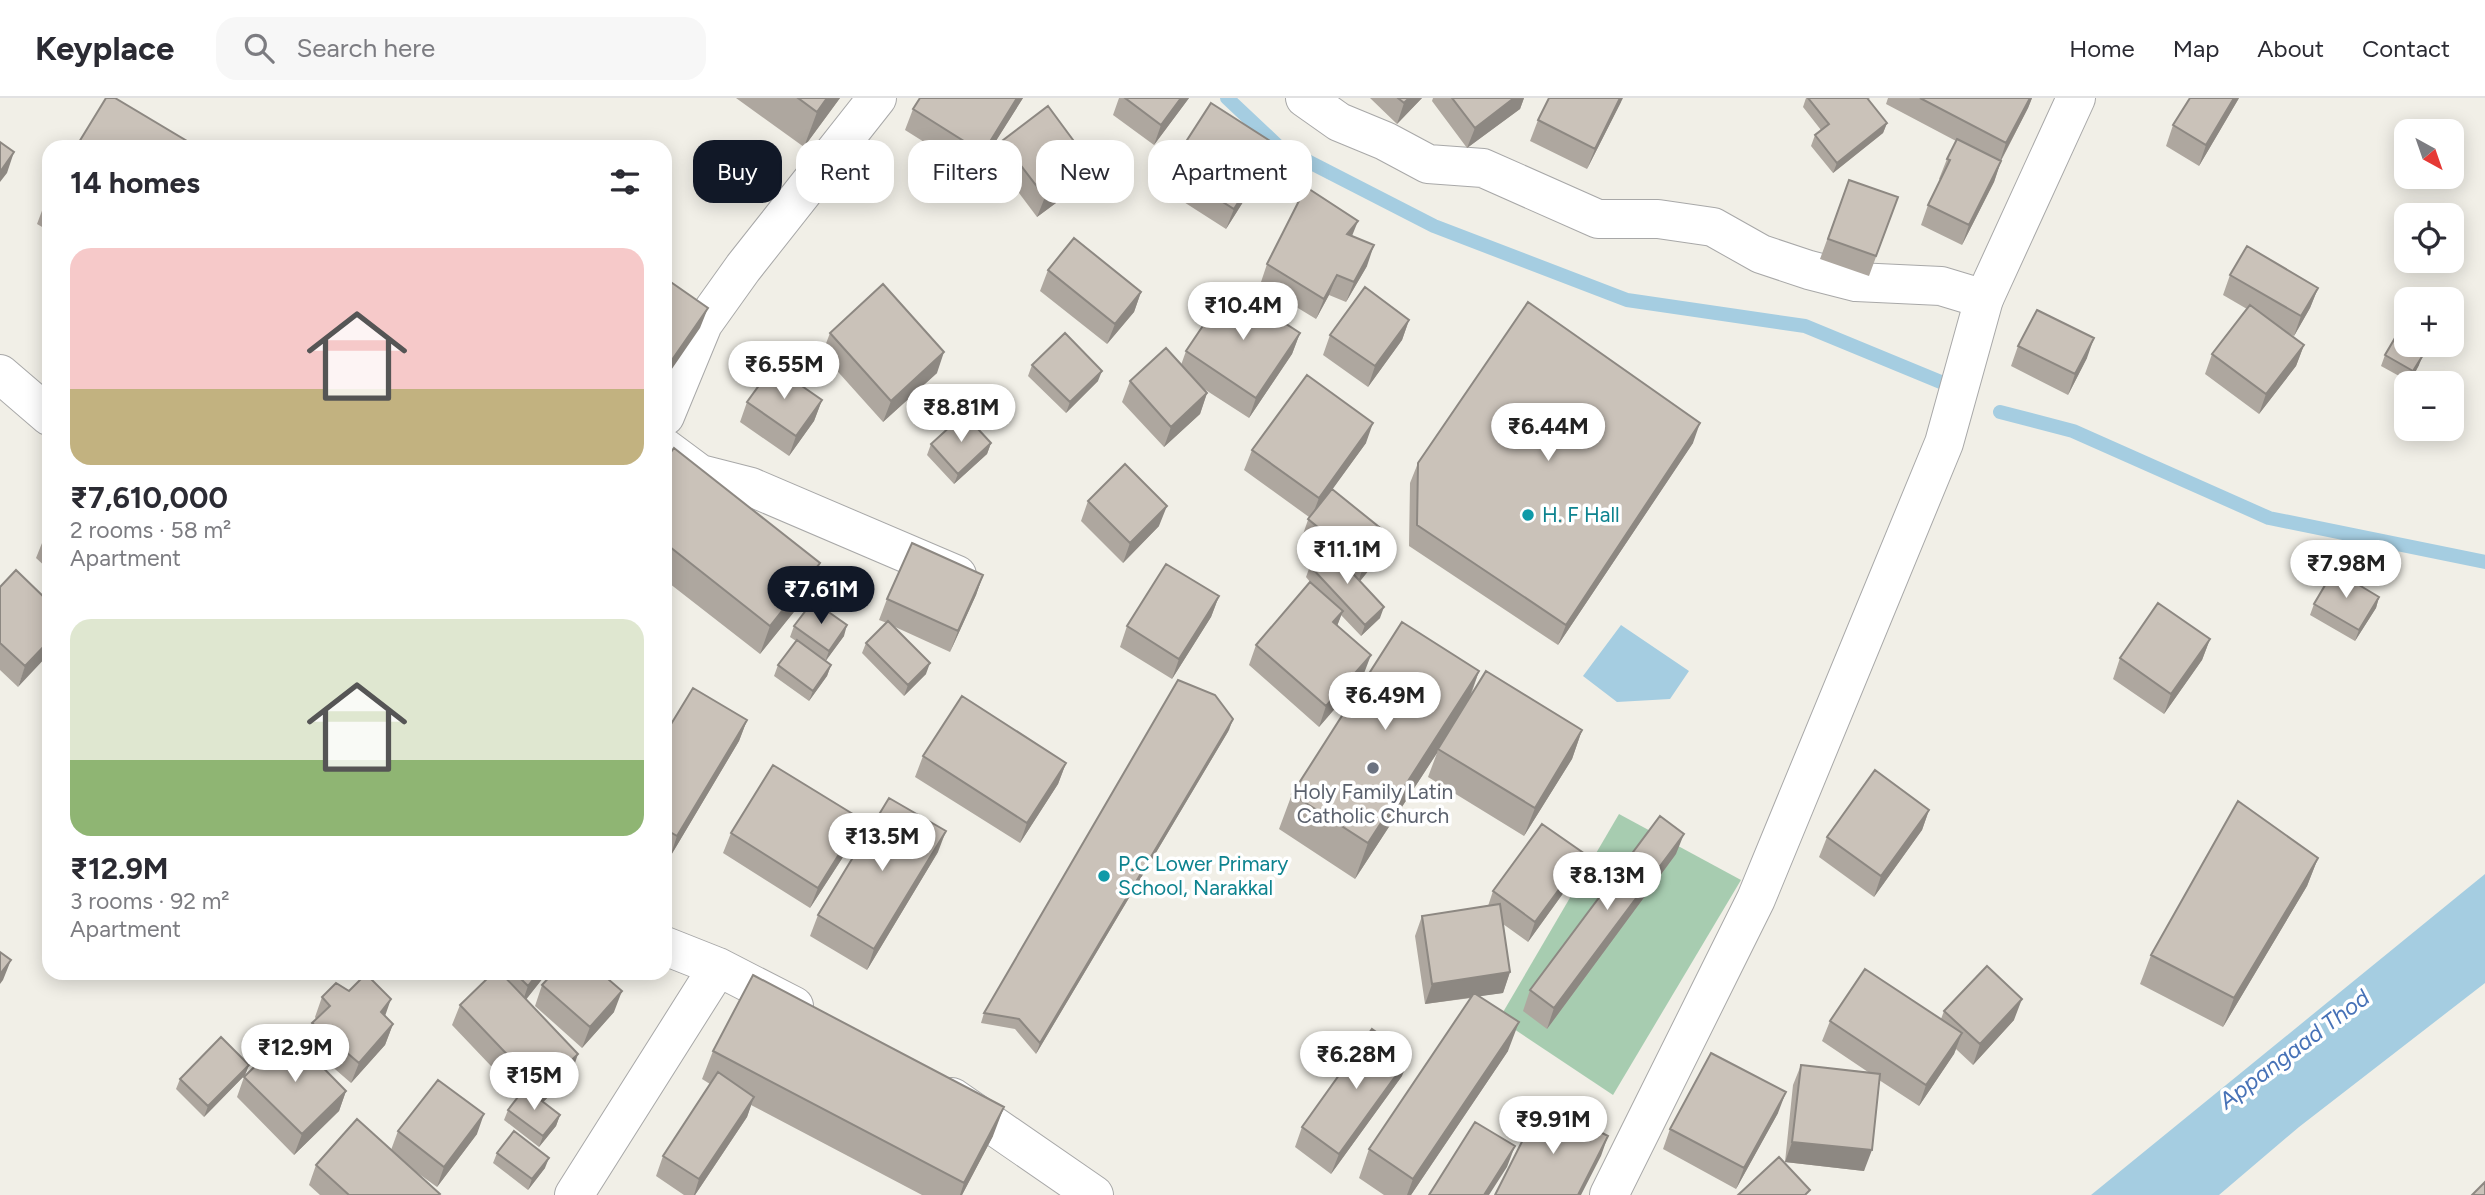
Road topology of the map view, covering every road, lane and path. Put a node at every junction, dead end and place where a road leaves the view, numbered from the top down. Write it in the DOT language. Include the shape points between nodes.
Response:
graph roads {
  1 [pos="877,98"];
  2 [pos="1305,98"];
  3 [pos="2076,98"];
  4 [pos="1984,299"];
  5 [pos="0,374"];
  6 [pos="672,399"];
  7 [pos="42,410"];
  8 [pos="672,453"];
  9 [pos="958,576"];
  10 [pos="672,949"];
  11 [pos="718,967"];
  12 [pos="825,1022"];
  13 [pos="927,1081"];
  14 [pos="1087,1193"];
  15 [pos="574,1195"];
  16 [pos="1609,1195"];
  1 -- 6 [label="street" via="704,324"];
  2 -- 4 [label="street" via="1339,122 1428,164 1483,168 1598,219 1658,219 1713,227 1761,254 1809,270 1856,282 1941,286"];
  3 -- 4 [label="street"];
  4 -- 16 [label="street" via="1944,443 1756,899"];
  5 -- 7 [label="street"];
  8 -- 9 [label="street" via="700,474 751,487"];
  10 -- 11 [label="street"];
  11 -- 12 [label="street"];
  11 -- 15 [label="street"];
  13 -- 14 [label="street"];
}
